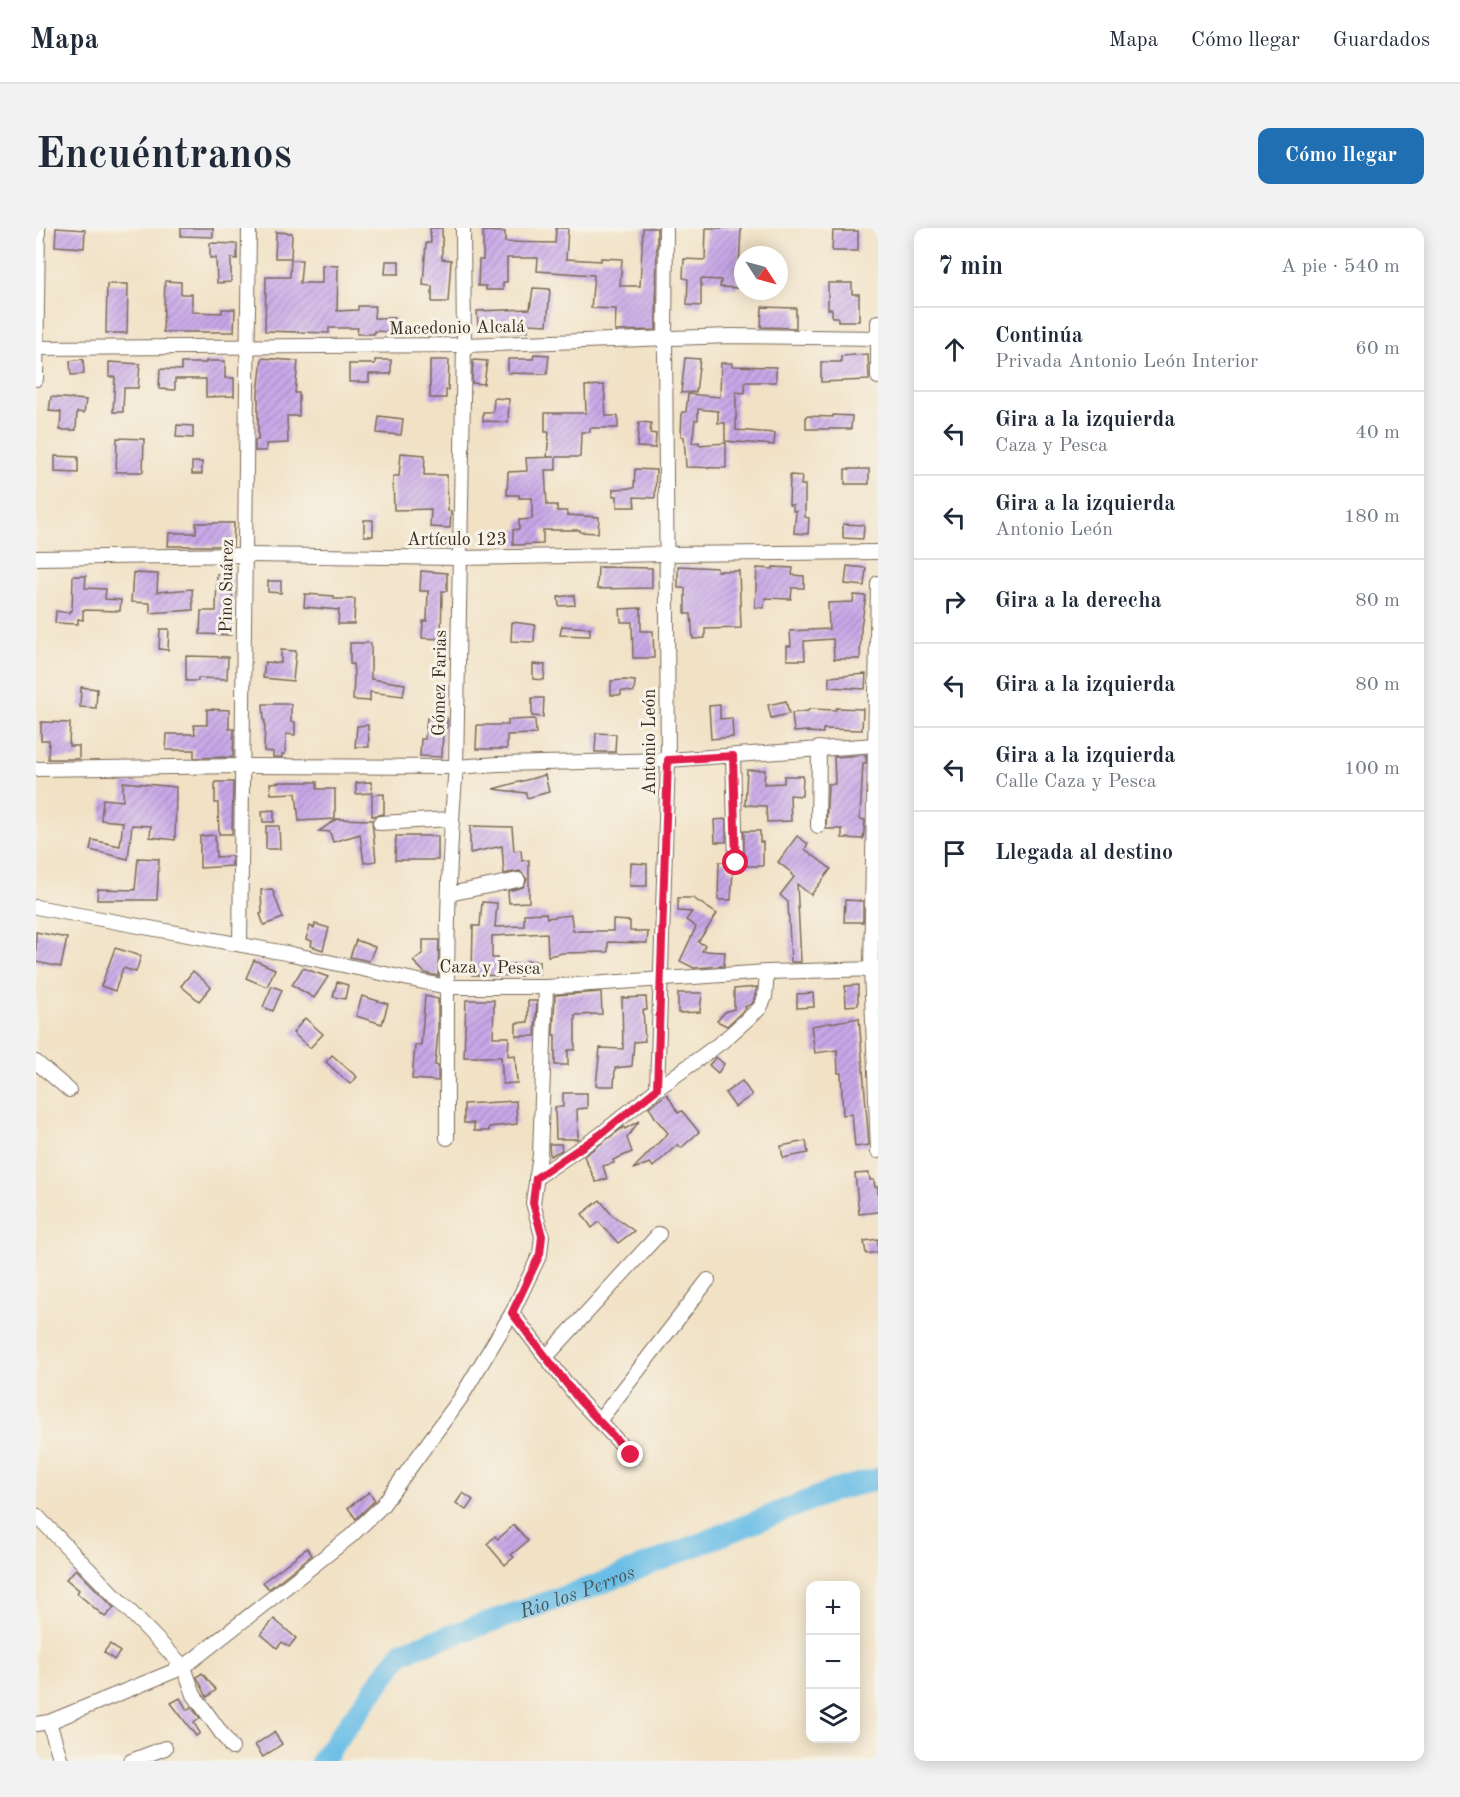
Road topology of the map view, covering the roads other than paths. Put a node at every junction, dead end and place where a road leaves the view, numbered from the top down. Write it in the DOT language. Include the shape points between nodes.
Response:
graph roads {
  1 [pos="38,228"];
  2 [pos="249,228"];
  3 [pos="464,228"];
  4 [pos="666,228"];
  5 [pos="878,322"];
  6 [pos="878,338"];
  7 [pos="665,339"];
  8 [pos="464,345"];
  9 [pos="249,347"];
  10 [pos="36,348"];
  11 [pos="878,377"];
  12 [pos="36,379"];
  13 [pos="878,552"];
  14 [pos="666,554"];
  15 [pos="245,555"];
  16 [pos="36,558"];
  17 [pos="459,558"];
  18 [pos="878,583"];
  19 [pos="875,745"];
  20 [pos="819,748"];
  21 [pos="733,756"];
  22 [pos="668,760"];
  23 [pos="241,766"];
  24 [pos="456,767"];
  25 [pos="36,769"];
  26 [pos="451,819"];
  27 [pos="380,823"];
  28 [pos="818,826"];
  29 [pos="736,863"];
  30 [pos="518,880"];
  31 [pos="450,894"];
  32 [pos="36,907"];
  33 [pos="240,945"];
  34 [pos="875,969"];
  35 [pos="767,972"];
  36 [pos="660,979"];
  37 [pos="447,987"];
  38 [pos="546,987"];
  39 [pos="36,1062"];
  40 [pos="657,1089"];
  41 [pos="69,1090"];
  42 [pos="447,1138"];
  43 [pos="878,1150"];
  44 [pos="536,1178"];
  45 [pos="659,1234"];
  46 [pos="708,1280"];
  47 [pos="512,1313"];
  48 [pos="546,1357"];
  49 [pos="599,1421"];
  50 [pos="631,1455"];
  51 [pos="36,1515"];
  52 [pos="184,1667"];
  53 [pos="43,1723"];
  54 [pos="165,1748"];
  55 [pos="232,1748"];
  56 [pos="60,1761"];
  57 [pos="131,1761"];
  1 -- 10 [label="street"];
  2 -- 9 [label="street, Pino Suárez"];
  3 -- 8 [label="street, Gómez Farias"];
  4 -- 7 [label="street, Antonio León"];
  5 -- 6 [label="street"];
  6 -- 7 [label="street, Macedonio Alcalá"];
  6 -- 11 [label="street"];
  7 -- 8 [label="street, Macedonio Alcalá"];
  7 -- 14 [label="street, Antonio León"];
  8 -- 9 [label="street, Macedonio Alcalá"];
  8 -- 17 [label="street, Gómez Farias"];
  9 -- 10 [label="street, Macedonio Alcalá"];
  9 -- 15 [label="street, Pino Suárez"];
  10 -- 12 [label="street"];
  13 -- 14 [label="street, Artículo 123"];
  14 -- 17 [label="street, Artículo 123"];
  14 -- 22 [label="street, Antonio León"];
  15 -- 16 [label="street, Artículo 123"];
  15 -- 17 [label="street, Artículo 123"];
  15 -- 23 [label="street, Pino Suárez"];
  17 -- 24 [label="street, Gómez Farias"];
  18 -- 19 [label="street"];
  19 -- 20 [label="street"];
  19 -- 34 [label="street"];
  20 -- 21 [label="street"];
  20 -- 28 [label="street"];
  21 -- 22 [label="street"];
  21 -- 29 [label="street"];
  22 -- 24 [label="street"];
  22 -- 36 [label="street, Antonio León"];
  23 -- 24 [label="street"];
  23 -- 25 [label="street"];
  23 -- 33 [label="street, Pino Suárez"];
  24 -- 26 [label="street, Gómez Farias"];
  26 -- 27 [label="street"];
  26 -- 31 [label="street, Gómez Farias"];
  30 -- 31 [label="street"];
  31 -- 37 [label="street, Gómez Farias"];
  32 -- 33 [label="street, Caza y Pesca"];
  33 -- 37 [label="street, Caza y Pesca"];
  34 -- 35 [label="street, Caza y Pesca"];
  34 -- 43 [label="street"];
  35 -- 36 [label="street, Caza y Pesca"];
  35 -- 40 [label="street" via="760,1008 723,1041"];
  36 -- 38 [label="street, Caza y Pesca"];
  36 -- 40 [label="street, Antonio León"];
  37 -- 38 [label="street, Caza y Pesca"];
  37 -- 42 [label="street, Gómez Farias"];
  38 -- 44 [label="street"];
  39 -- 41 [label="street"];
  40 -- 44 [label="street" via="601,1134"];
  44 -- 47 [label="street" via="533,1203 542,1236 540,1254"];
  45 -- 48 [label="street"];
  46 -- 49 [label="street"];
  47 -- 48 [label="street"];
  47 -- 52 [label="street" via="460,1399 382,1506 351,1536"];
  48 -- 49 [label="street"];
  49 -- 50 [label="street"];
  51 -- 52 [label="street"];
  52 -- 53 [label="street"];
  52 -- 55 [label="street" via="194,1695"];
  53 -- 56 [label="street"];
  54 -- 57 [label="street"];
}
